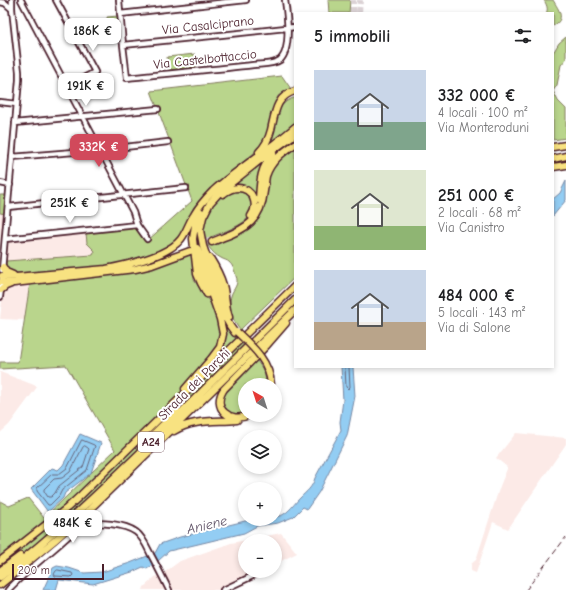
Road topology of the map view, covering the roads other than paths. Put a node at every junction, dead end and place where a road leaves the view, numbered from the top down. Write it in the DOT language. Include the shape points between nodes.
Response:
graph roads {
  1 [pos="12,0"];
  2 [pos="21,0"];
  3 [pos="56,0"];
  4 [pos="119,0"];
  5 [pos="246,0"];
  6 [pos="285,0"];
  7 [pos="0,2"];
  8 [pos="12,9"];
  9 [pos="120,14"];
  10 [pos="294,27"];
  11 [pos="288,28"];
  12 [pos="123,45"];
  13 [pos="66,87"];
  14 [pos="294,91"];
  15 [pos="294,96"];
  16 [pos="0,102"];
  17 [pos="17,104"];
  18 [pos="277,106"];
  19 [pos="158,109"];
  20 [pos="82,116"];
  21 [pos="15,123"];
  22 [pos="294,129"];
  23 [pos="294,135"];
  24 [pos="168,142"];
  25 [pos="282,144"];
  26 [pos="566,144"];
  27 [pos="294,145"];
  28 [pos="554,147"];
  29 [pos="99,150"];
  30 [pos="554,154"];
  31 [pos="566,155"];
  32 [pos="12,157"];
  33 [pos="554,159"];
  34 [pos="246,165"];
  35 [pos="564,165"];
  36 [pos="554,167"];
  37 [pos="0,183"];
  38 [pos="10,185"];
  39 [pos="186,188"];
  40 [pos="123,195"];
  41 [pos="208,196"];
  42 [pos="8,207"];
  43 [pos="207,208"];
  44 [pos="258,213"];
  45 [pos="137,225"];
  46 [pos="5,239"];
  47 [pos="193,239"];
  48 [pos="147,240"];
  49 [pos="3,267"];
  50 [pos="106,269"];
  51 [pos="16,277"];
  52 [pos="2,279"];
  53 [pos="14,283"];
  54 [pos="294,287"];
  55 [pos="1,290"];
  56 [pos="294,296"];
  57 [pos="0,297"];
  58 [pos="294,301"];
  59 [pos="294,311"];
  60 [pos="294,315"];
  61 [pos="236,333"];
  62 [pos="269,378"];
  63 [pos="238,418"];
  64 [pos="238,418"];
  65 [pos="159,419"];
  66 [pos="153,448"];
  67 [pos="67,508"];
  68 [pos="0,561"];
  69 [pos="0,570"];
  70 [pos="0,577"];
  71 [pos="248,578"];
  72 [pos="0,585"];
  73 [pos="8,590"];
  74 [pos="169,590"];
  75 [pos="223,590"];
  1 -- 8 [label="street"];
  2 -- 13 [label="street"];
  3 -- 13 [label="street" via="94,72"];
  4 -- 9 [label="street, Via Castelbottaccio"];
  5 -- 9 [label="street"];
  6 -- 11 [label="street, Via Castelbottaccio"];
  7 -- 8 [label="street"];
  8 -- 17 [label="street" via="20,72"];
  9 -- 12 [label="street, Via Castelbottaccio"];
  10 -- 11 [label="street, Via Casalciprano"];
  11 -- 12 [label="street, Via Casalciprano"];
  11 -- 12 [label="street, Via Castelbottaccio" via="284,52 280,60 272,63 127,78"];
  13 -- 20 [label="street"];
  14 -- 18 [label="highway" via="286,95"];
  15 -- 18 [label="highway"];
  16 -- 17 [label="street"];
  17 -- 21 [label="street"];
  18 -- 34 [label="highway" via="266,142"];
  19 -- 20 [label="street"];
  20 -- 21 [label="street"];
  20 -- 29 [label="street"];
  21 -- 32 [label="street"];
  22 -- 34 [label="highway"];
  23 -- 25 [label="highway"];
  24 -- 29 [label="street"];
  25 -- 43 [label="highway" via="227,186"];
  25 -- 44 [label="highway" via="268,159 263,169"];
  26 -- 28 [label="highway"];
  27 -- 44 [label="highway" via="280,155 266,176"];
  29 -- 32 [label="street"];
  29 -- 40 [label="street"];
  30 -- 31 [label="highway"];
  31 -- 33 [label="highway"];
  32 -- 38 [label="street"];
  34 -- 41 [label="highway"];
  35 -- 36 [label="highway"];
  37 -- 38 [label="street"];
  38 -- 42 [label="street"];
  39 -- 40 [label="street"];
  40 -- 42 [label="street"];
  40 -- 45 [label="street"];
  41 -- 47 [label="highway" via="194,225"];
  41 -- 50 [label="highway" via="182,237 172,247 145,259"];
  42 -- 46 [label="street"];
  43 -- 44 [label="highway" via="227,191 237,188 251,194 255,206 252,216 243,225 212,241 242,230"];
  43 -- 61 [label="highway" via="201,222 200,234 204,248 223,286 229,316"];
  45 -- 46 [label="street"];
  45 -- 48 [label="street"];
  46 -- 49 [label="street"];
  47 -- 61 [label="highway" via="225,317"];
  47 -- 65 [label="highway" via="195,257 220,319 220,347"];
  49 -- 51 [label="highway"];
  49 -- 52 [label="street"];
  50 -- 51 [label="highway"];
  50 -- 53 [label="highway" via="150,263 189,250 135,270"];
  51 -- 52 [label="highway"];
  52 -- 53 [label="highway"];
  52 -- 55 [label="street"];
  53 -- 55 [label="highway"];
  54 -- 65 [label="highway"];
  55 -- 57 [label="street"];
  56 -- 69 [label="highway, Strada dei Parchi / A24" via="85,500"];
  58 -- 70 [label="highway, Strada dei Parchi / A24" via="125,468 53,534"];
  59 -- 66 [label="highway"];
  60 -- 64 [label="highway" via="221,392 220,404 225,413"];
  61 -- 62 [label="highway, bridge" via="258,352 269,372"];
  63 -- 66 [label="highway" via="187,425"];
  65 -- 67 [label="highway"];
  66 -- 72 [label="highway" via="69,528"];
  67 -- 68 [label="highway"];
  67 -- 69 [label="highway"];
  71 -- 75 [label="street"];
  73 -- 74 [label="street" via="74,532 85,525 99,523 125,527 136,532"];
}
